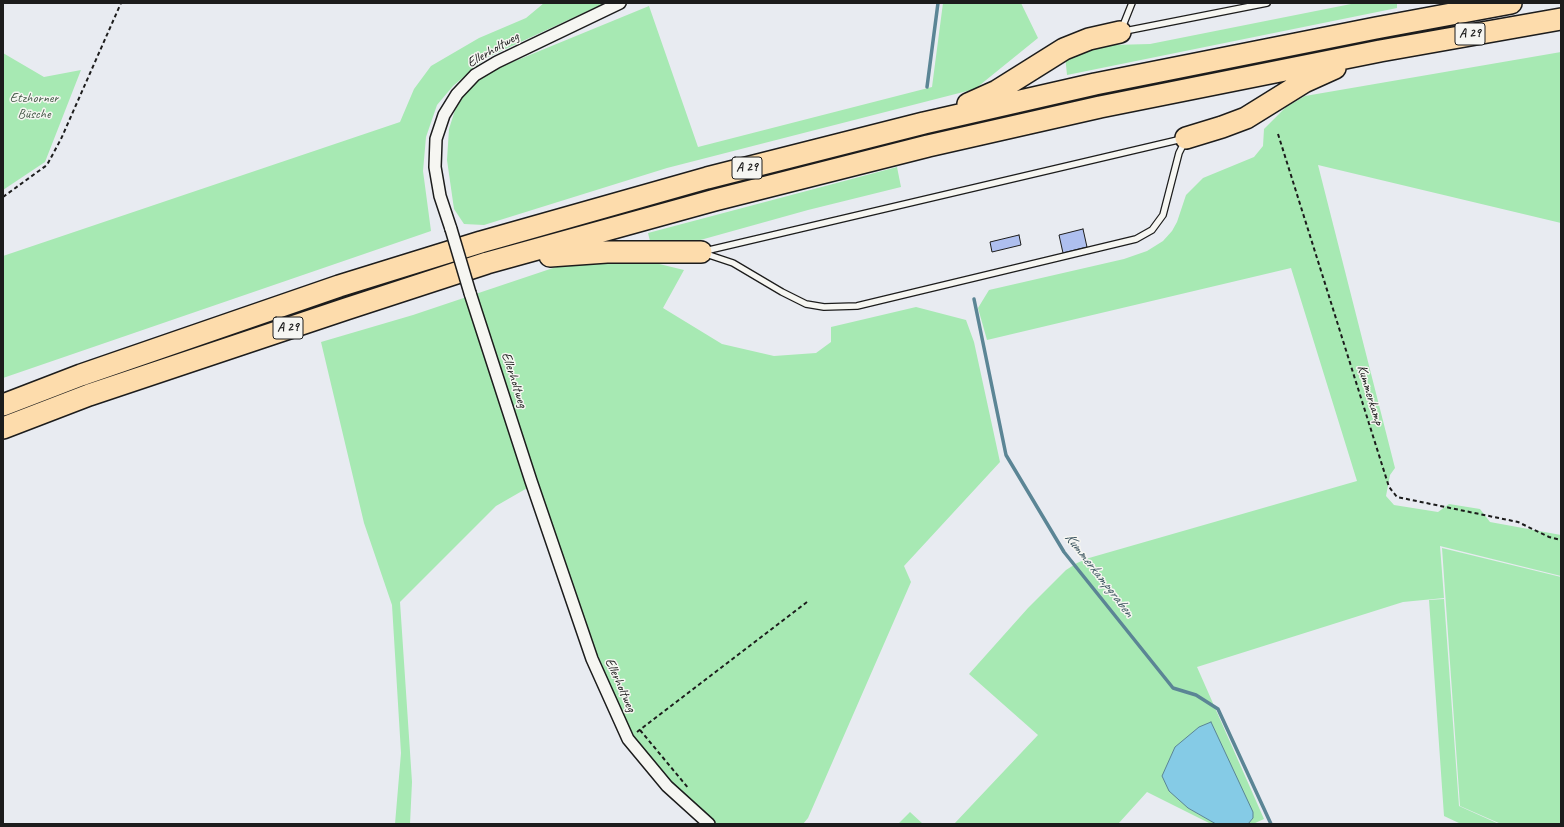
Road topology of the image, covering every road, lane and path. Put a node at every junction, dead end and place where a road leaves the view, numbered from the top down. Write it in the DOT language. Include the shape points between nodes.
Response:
graph roads {
  1 [pos="121,3"];
  2 [pos="620,3"];
  3 [pos="1132,3"];
  4 [pos="1268,3"];
  5 [pos="1511,3"];
  6 [pos="1561,19"];
  7 [pos="1120,32"];
  8 [pos="1380,51"];
  9 [pos="924,123"];
  10 [pos="1278,134"];
  11 [pos="1186,138"];
  12 [pos="3,197"];
  13 [pos="701,252"];
  14 [pos="487,263"];
  15 [pos="3,405"];
  16 [pos="3,428"];
  17 [pos="1561,540"];
  18 [pos="807,602"];
  19 [pos="640,730"];
  20 [pos="628,739"];
  21 [pos="689,789"];
  22 [pos="709,824"];
  1 -- 12 [label="path" via="47,165"];
  2 -- 20 [label="street, Ellerholtweg, bridge" via="475,75 457,94 444,115 436,139 435,167 440,196 529,473 590,652"];
  3 -- 7 [label="lane"];
  4 -- 7 [label="lane"];
  5 -- 9 [label="highway, A 29" via="1095,84"];
  6 -- 8 [label="highway, A 29"];
  7 -- 9 [label="highway" via="1064,49 997,91"];
  8 -- 11 [label="highway" via="1304,82 1246,118"];
  8 -- 14 [label="highway, A 29" via="1100,107 928,146 715,200"];
  9 -- 15 [label="highway, A 29" via="707,178 481,242 339,286 80,375"];
  10 -- 17 [label="path, Kummerkamp" via="1389,487 1397,497 1518,522"];
  11 -- 13 [label="lane"];
  11 -- 13 [label="lane" via="1179,153 1163,215 1152,230 1136,239 880,300 841,308 806,304 733,263"];
  13 -- 14 [label="highway" via="607,252"];
  14 -- 16 [label="highway, A 29" via="89,395"];
  18 -- 19 [label="path"];
  19 -- 20 [label="path"];
  19 -- 21 [label="path"];
  20 -- 22 [label="street, Ellerholtweg" via="667,786"];
}
